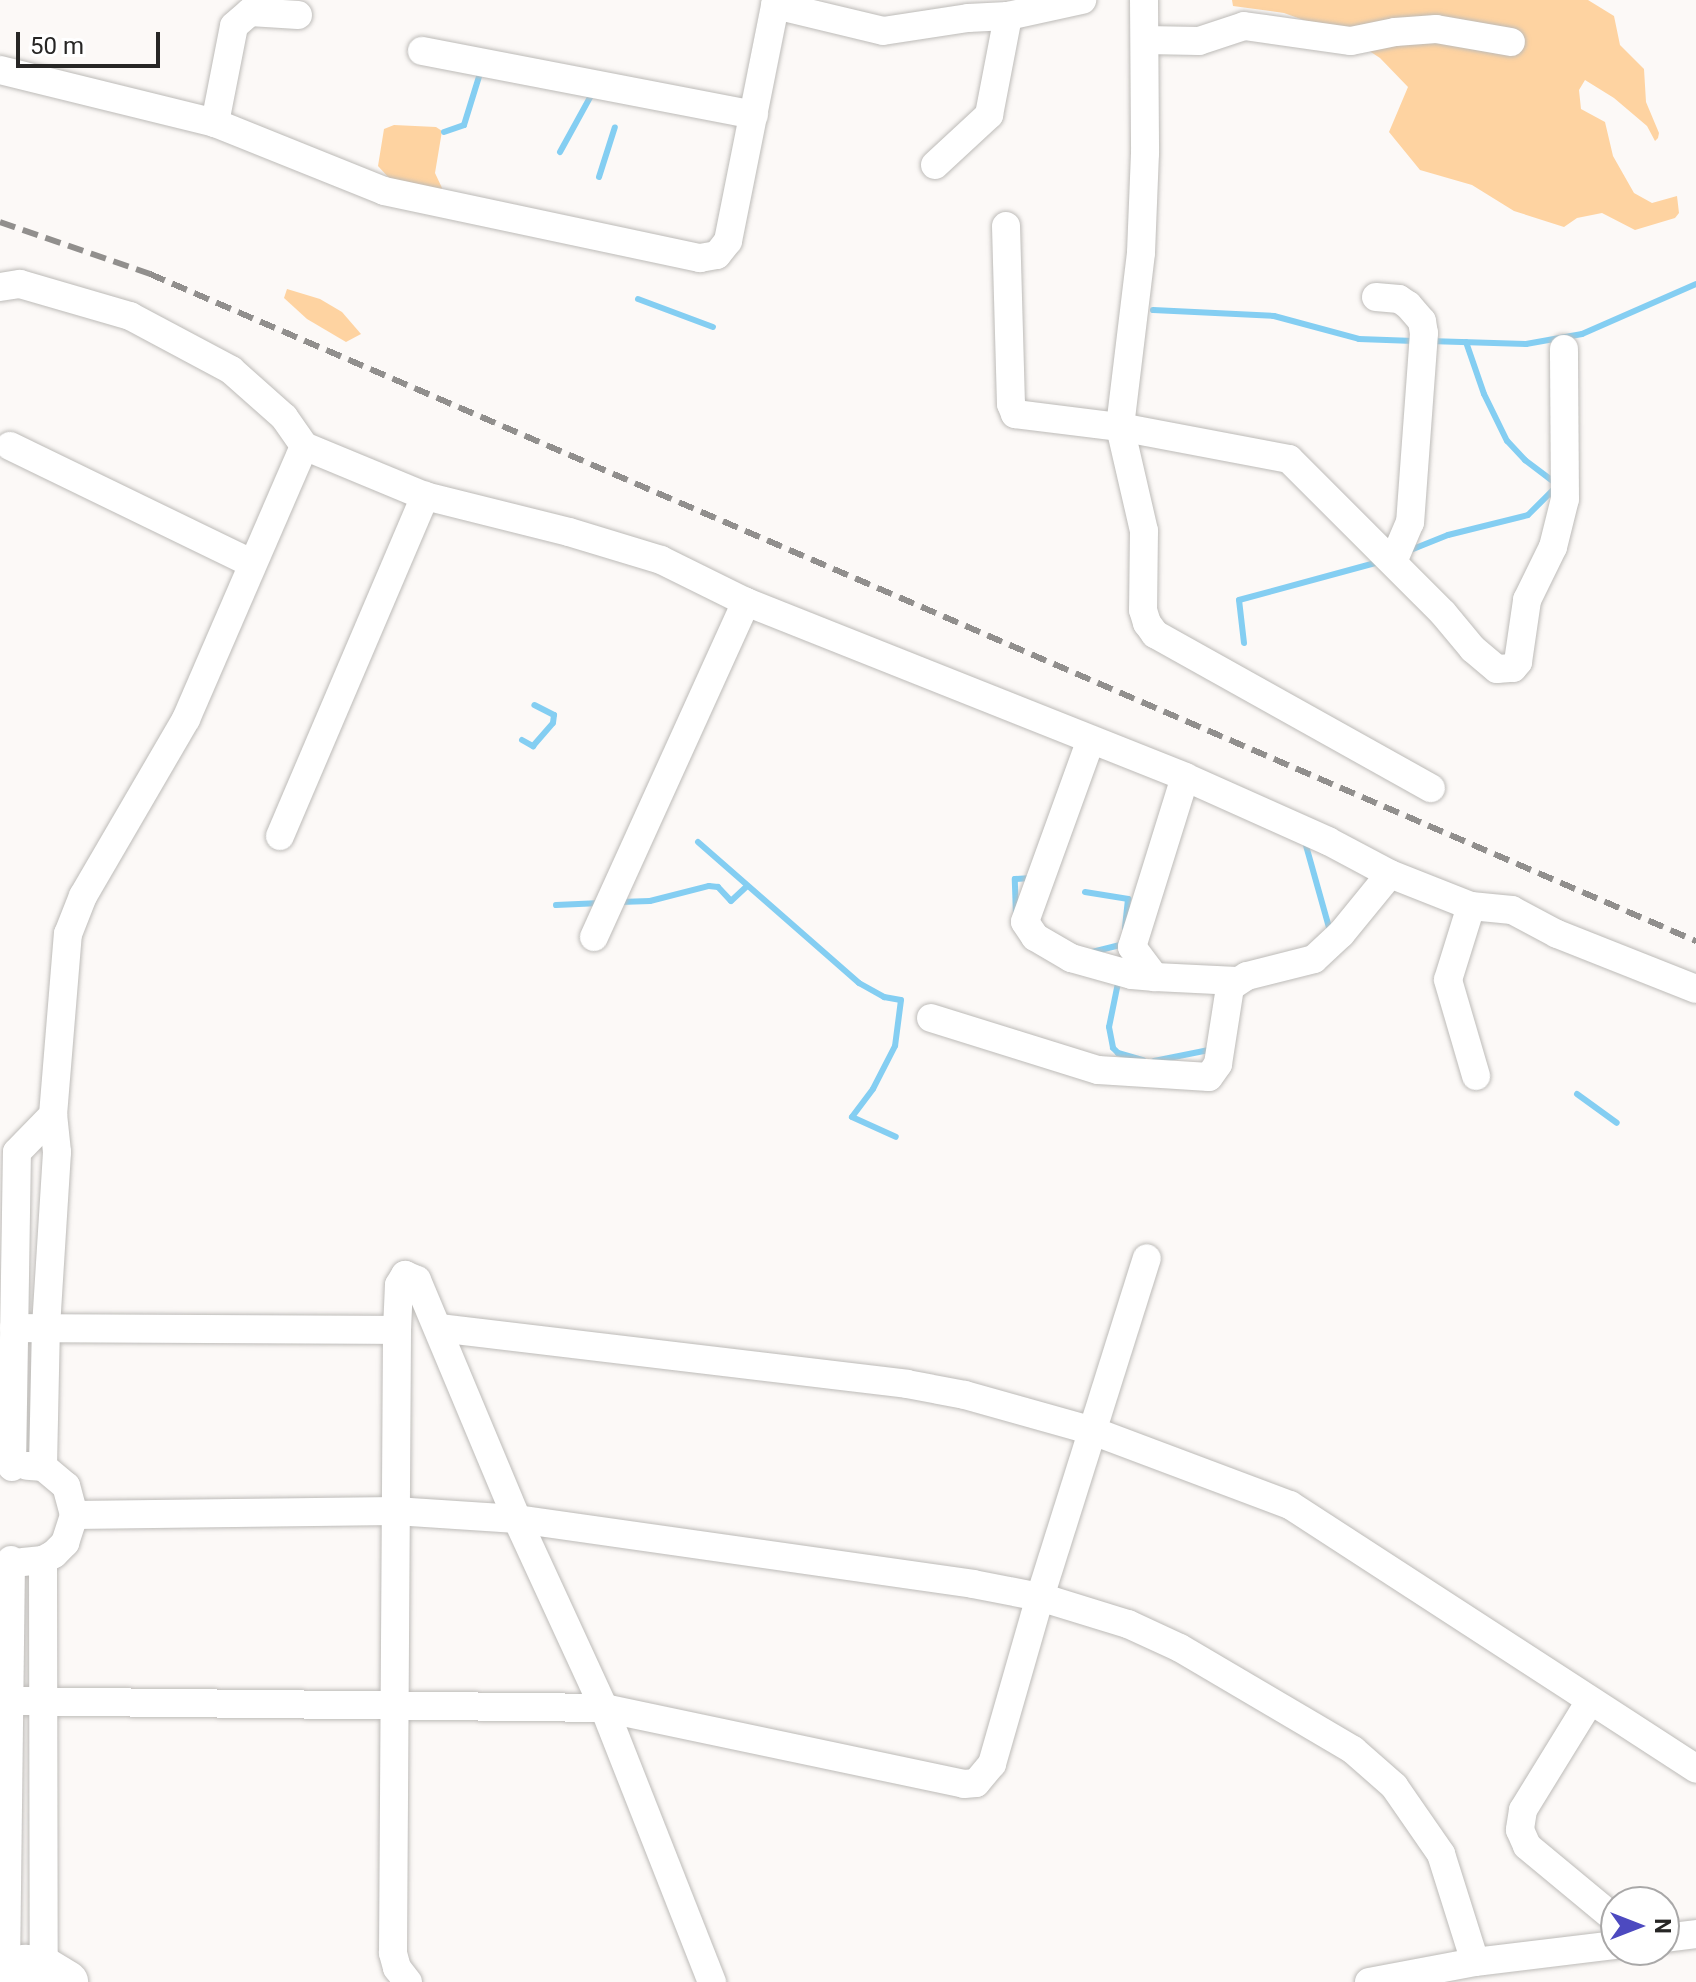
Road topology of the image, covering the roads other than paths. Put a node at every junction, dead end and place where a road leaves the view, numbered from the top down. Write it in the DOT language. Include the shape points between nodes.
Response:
graph roads {
  1 [pos="1082,0"];
  2 [pos="1144,0"];
  3 [pos="776,3"];
  4 [pos="298,15"];
  5 [pos="1008,16"];
  6 [pos="1145,40"];
  7 [pos="1511,42"];
  8 [pos="422,51"];
  9 [pos="0,70"];
  10 [pos="754,115"];
  11 [pos="215,123"];
  12 [pos="935,165"];
  13 [pos="1006,226"];
  14 [pos="0,287"];
  15 [pos="1376,297"];
  16 [pos="1564,349"];
  17 [pos="1120,427"];
  18 [pos="10,446"];
  19 [pos="304,446"];
  20 [pos="425,496"];
  21 [pos="1393,562"];
  22 [pos="251,563"];
  23 [pos="746,602"];
  24 [pos="1090,742"];
  25 [pos="1185,777"];
  26 [pos="1431,788"];
  27 [pos="280,836"];
  28 [pos="1390,874"];
  29 [pos="1471,906"];
  30 [pos="594,937"];
  31 [pos="1155,977"];
  32 [pos="1237,981"];
  33 [pos="1696,989"];
  34 [pos="931,1018"];
  35 [pos="1476,1076"];
  36 [pos="53,1115"];
  37 [pos="8,1249"];
  38 [pos="1147,1258"];
  39 [pos="46,1327"];
  40 [pos="14,1328"];
  41 [pos="439,1328"];
  42 [pos="397,1330"];
  43 [pos="1093,1431"];
  44 [pos="43,1467"];
  45 [pos="6,1470"];
  46 [pos="395,1511"];
  47 [pos="74,1515"];
  48 [pos="517,1519"];
  49 [pos="5,1557"];
  50 [pos="43,1560"];
  51 [pos="1040,1597"];
  52 [pos="43,1700"];
  53 [pos="4,1701"];
  54 [pos="1590,1701"];
  55 [pos="396,1707"];
  56 [pos="604,1708"];
  57 [pos="1696,1769"];
  58 [pos="1600,1907"];
  59 [pos="1600,1947"];
  60 [pos="1475,1962"];
  61 [pos="29,1974"];
  62 [pos="408,1982"];
  63 [pos="712,1982"];
  64 [pos="1369,1982"];
  1 -- 5 [label="street"];
  2 -- 6 [label="street"];
  3 -- 5 [label="street" via="883,31"];
  3 -- 10 [label="street"];
  4 -- 11 [label="street" via="250,12 234,26"];
  5 -- 12 [label="street" via="989,115"];
  6 -- 7 [label="street" via="1199,41 1244,26 1351,41 1436,29"];
  6 -- 17 [label="street" via="1141,253"];
  8 -- 10 [label="street"];
  9 -- 11 [label="street"];
  10 -- 11 [label="street" via="728,241 717,255 700,258 384,191"];
  13 -- 17 [label="street" via="1012,410 1020,416"];
  14 -- 19 [label="street" via="20,284 130,316 231,370 284,417"];
  15 -- 21 [label="street" via="1408,305 1422,321 1424,333 1413,506"];
  16 -- 21 [label="street" via="1565,499 1553,547 1527,600 1513,668 1497,669 1483,659"];
  17 -- 21 [label="street" via="1289,459"];
  17 -- 26 [label="street" via="1144,531 1143,610 1155,634"];
  18 -- 22 [label="street"];
  19 -- 20 [label="street"];
  19 -- 22 [label="street"];
  20 -- 23 [label="street" via="661,560"];
  20 -- 27 [label="street"];
  22 -- 36 [label="street" via="186,719 83,896 68,934"];
  23 -- 24 [label="street"];
  23 -- 30 [label="street"];
  24 -- 25 [label="street"];
  24 -- 31 [label="street" via="1025,922 1035,937 1071,958"];
  25 -- 28 [label="street"];
  25 -- 31 [label="street" via="1132,936 1135,955"];
  28 -- 29 [label="street"];
  28 -- 32 [label="street" via="1314,959"];
  29 -- 33 [label="street" via="1512,910 1557,934"];
  29 -- 35 [label="street" via="1448,980"];
  31 -- 32 [label="street"];
  32 -- 34 [label="street" via="1228,992 1218,1064 1201,1079 1098,1070"];
  36 -- 37 [label="street" via="17,1152"];
  36 -- 39 [label="street" via="57,1152"];
  37 -- 40 [label="street"];
  38 -- 43 [label="street"];
  39 -- 40 [label="street"];
  39 -- 42 [label="street"];
  39 -- 44 [label="street"];
  40 -- 45 [label="street"];
  41 -- 42 [label="street" via="417,1280 405,1275 399,1285"];
  41 -- 43 [label="street" via="907,1384"];
  41 -- 48 [label="street"];
  42 -- 46 [label="street"];
  43 -- 51 [label="street"];
  43 -- 54 [label="street" via="1290,1505"];
  44 -- 45 [label="street"];
  44 -- 47 [label="street" via="66,1486"];
  46 -- 47 [label="street"];
  46 -- 48 [label="street"];
  46 -- 55 [label="street"];
  47 -- 50 [label="street" via="65,1543"];
  48 -- 51 [label="street"];
  48 -- 56 [label="street"];
  49 -- 50 [label="street"];
  49 -- 53 [label="street"];
  50 -- 52 [label="street"];
  51 -- 56 [label="street" via="992,1764 976,1783"];
  51 -- 60 [label="street" via="1128,1624 1180,1648 1353,1750 1394,1786 1441,1854"];
  52 -- 53 [label="street"];
  52 -- 55 [label="street"];
  52 -- 61 [label="street"];
  53 -- 61 [label="street"];
  54 -- 57 [label="street"];
  54 -- 58 [label="street" via="1523,1810 1520,1830 1527,1846"];
  55 -- 56 [label="street"];
  55 -- 62 [label="street" via="393,1953"];
  56 -- 63 [label="street"];
  59 -- 60 [label="street"];
  60 -- 64 [label="street"];
}
